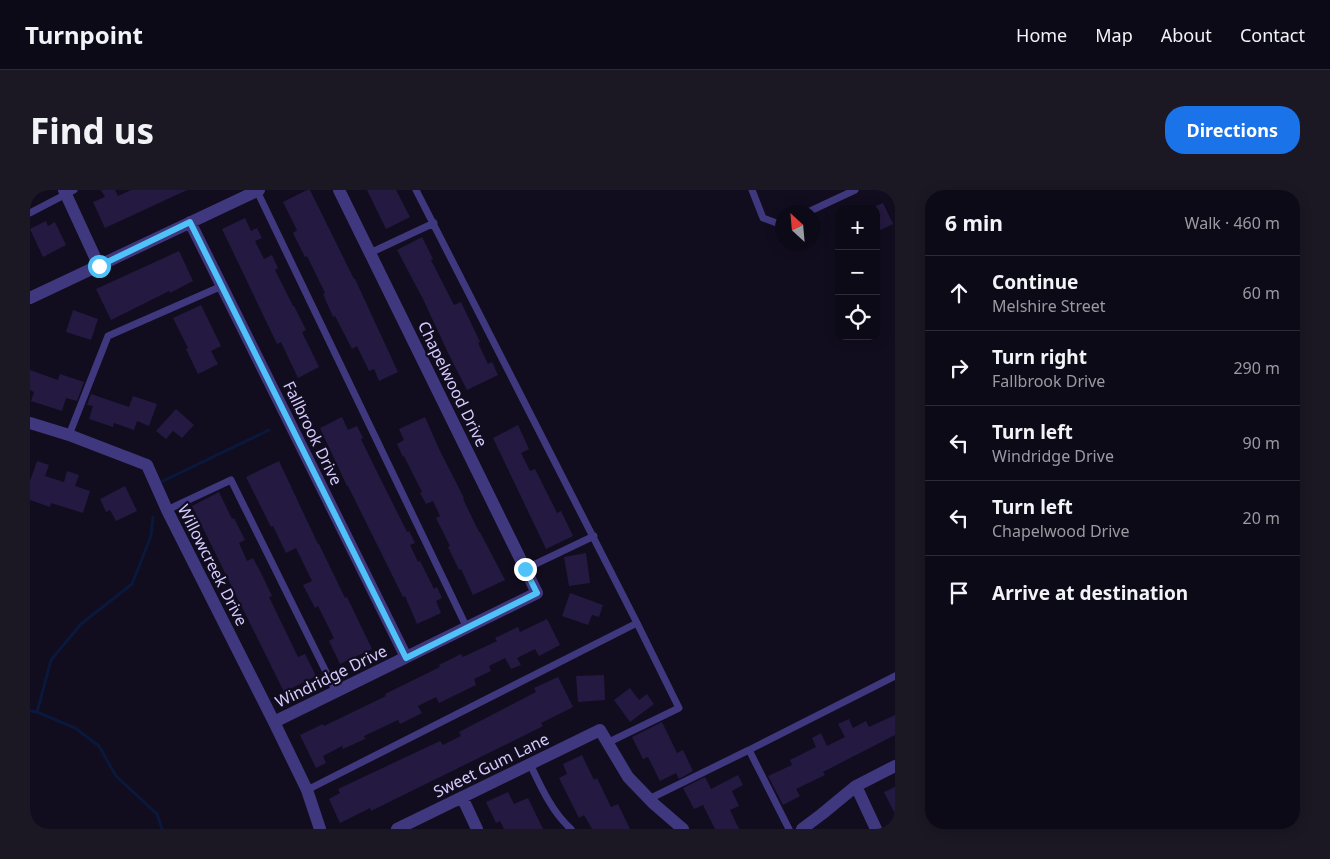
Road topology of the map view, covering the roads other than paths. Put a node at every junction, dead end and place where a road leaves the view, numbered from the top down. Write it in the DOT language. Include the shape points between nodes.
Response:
graph roads {
  1 [pos="339,190"];
  2 [pos="416,190"];
  3 [pos="752,190"];
  4 [pos="854,190"];
  5 [pos="68,191"];
  6 [pos="258,191"];
  7 [pos="820,206"];
  8 [pos="30,213"];
  9 [pos="190,222"];
  10 [pos="775,222"];
  11 [pos="434,223"];
  12 [pos="370,253"];
  13 [pos="99,266"];
  14 [pos="222,286"];
  15 [pos="30,298"];
  16 [pos="30,423"];
  17 [pos="69,435"];
  18 [pos="167,510"];
  19 [pos="594,536"];
  20 [pos="525,569"];
  21 [pos="537,593"];
  22 [pos="638,623"];
  23 [pos="467,628"];
  24 [pos="406,658"];
  25 [pos="895,676"];
  26 [pos="336,692"];
  27 [pos="274,722"];
  28 [pos="607,742"];
  29 [pos="749,750"];
  30 [pos="530,764"];
  31 [pos="895,766"];
  32 [pos="856,786"];
  33 [pos="307,790"];
  34 [pos="462,797"];
  35 [pos="649,799"];
  36 [pos="320,829"];
  37 [pos="397,829"];
  38 [pos="477,829"];
  39 [pos="571,829"];
  40 [pos="683,829"];
  41 [pos="789,829"];
  42 [pos="802,829"];
  43 [pos="876,829"];
  1 -- 12 [label="street, Chapelwood Drive"];
  2 -- 11 [label="lane"];
  3 -- 10 [label="lane" via="763,218"];
  4 -- 7 [label="lane"];
  5 -- 8 [label="lane"];
  5 -- 13 [label="street"];
  6 -- 9 [label="street"];
  6 -- 23 [label="lane"];
  9 -- 13 [label="street"];
  9 -- 14 [label="street, Fallbrook Drive"];
  11 -- 12 [label="lane"];
  11 -- 19 [label="lane"];
  12 -- 20 [label="street, Chapelwood Drive"];
  13 -- 15 [label="street"];
  14 -- 17 [label="lane" via="108,336"];
  14 -- 24 [label="street, Fallbrook Drive"];
  16 -- 17 [label="street, Willowcreek Drive"];
  17 -- 18 [label="street, Willowcreek Drive" via="147,465"];
  18 -- 26 [label="lane" via="231,480"];
  18 -- 27 [label="street, Willowcreek Drive"];
  19 -- 20 [label="lane"];
  19 -- 22 [label="lane"];
  20 -- 21 [label="street, Chapelwood Drive"];
  21 -- 23 [label="street, Windridge Drive"];
  22 -- 28 [label="lane" via="678,708"];
  22 -- 33 [label="lane"];
  23 -- 24 [label="street, Windridge Drive"];
  24 -- 26 [label="street, Windridge Drive"];
  25 -- 29 [label="lane"];
  26 -- 27 [label="street, Windridge Drive"];
  27 -- 33 [label="street, Willowcreek Drive"];
  28 -- 30 [label="street, Sweet Gum Lane" via="600,730"];
  28 -- 35 [label="street" via="628,776"];
  29 -- 35 [label="lane"];
  29 -- 41 [label="lane"];
  30 -- 34 [label="street, Sweet Gum Lane"];
  30 -- 39 [label="lane" via="561,819"];
  31 -- 32 [label="street"];
  32 -- 42 [label="street"];
  32 -- 43 [label="street"];
  33 -- 36 [label="street, Willowcreek Drive"];
  34 -- 37 [label="street, Sweet Gum Lane"];
  34 -- 38 [label="street"];
  35 -- 40 [label="street"];
}
